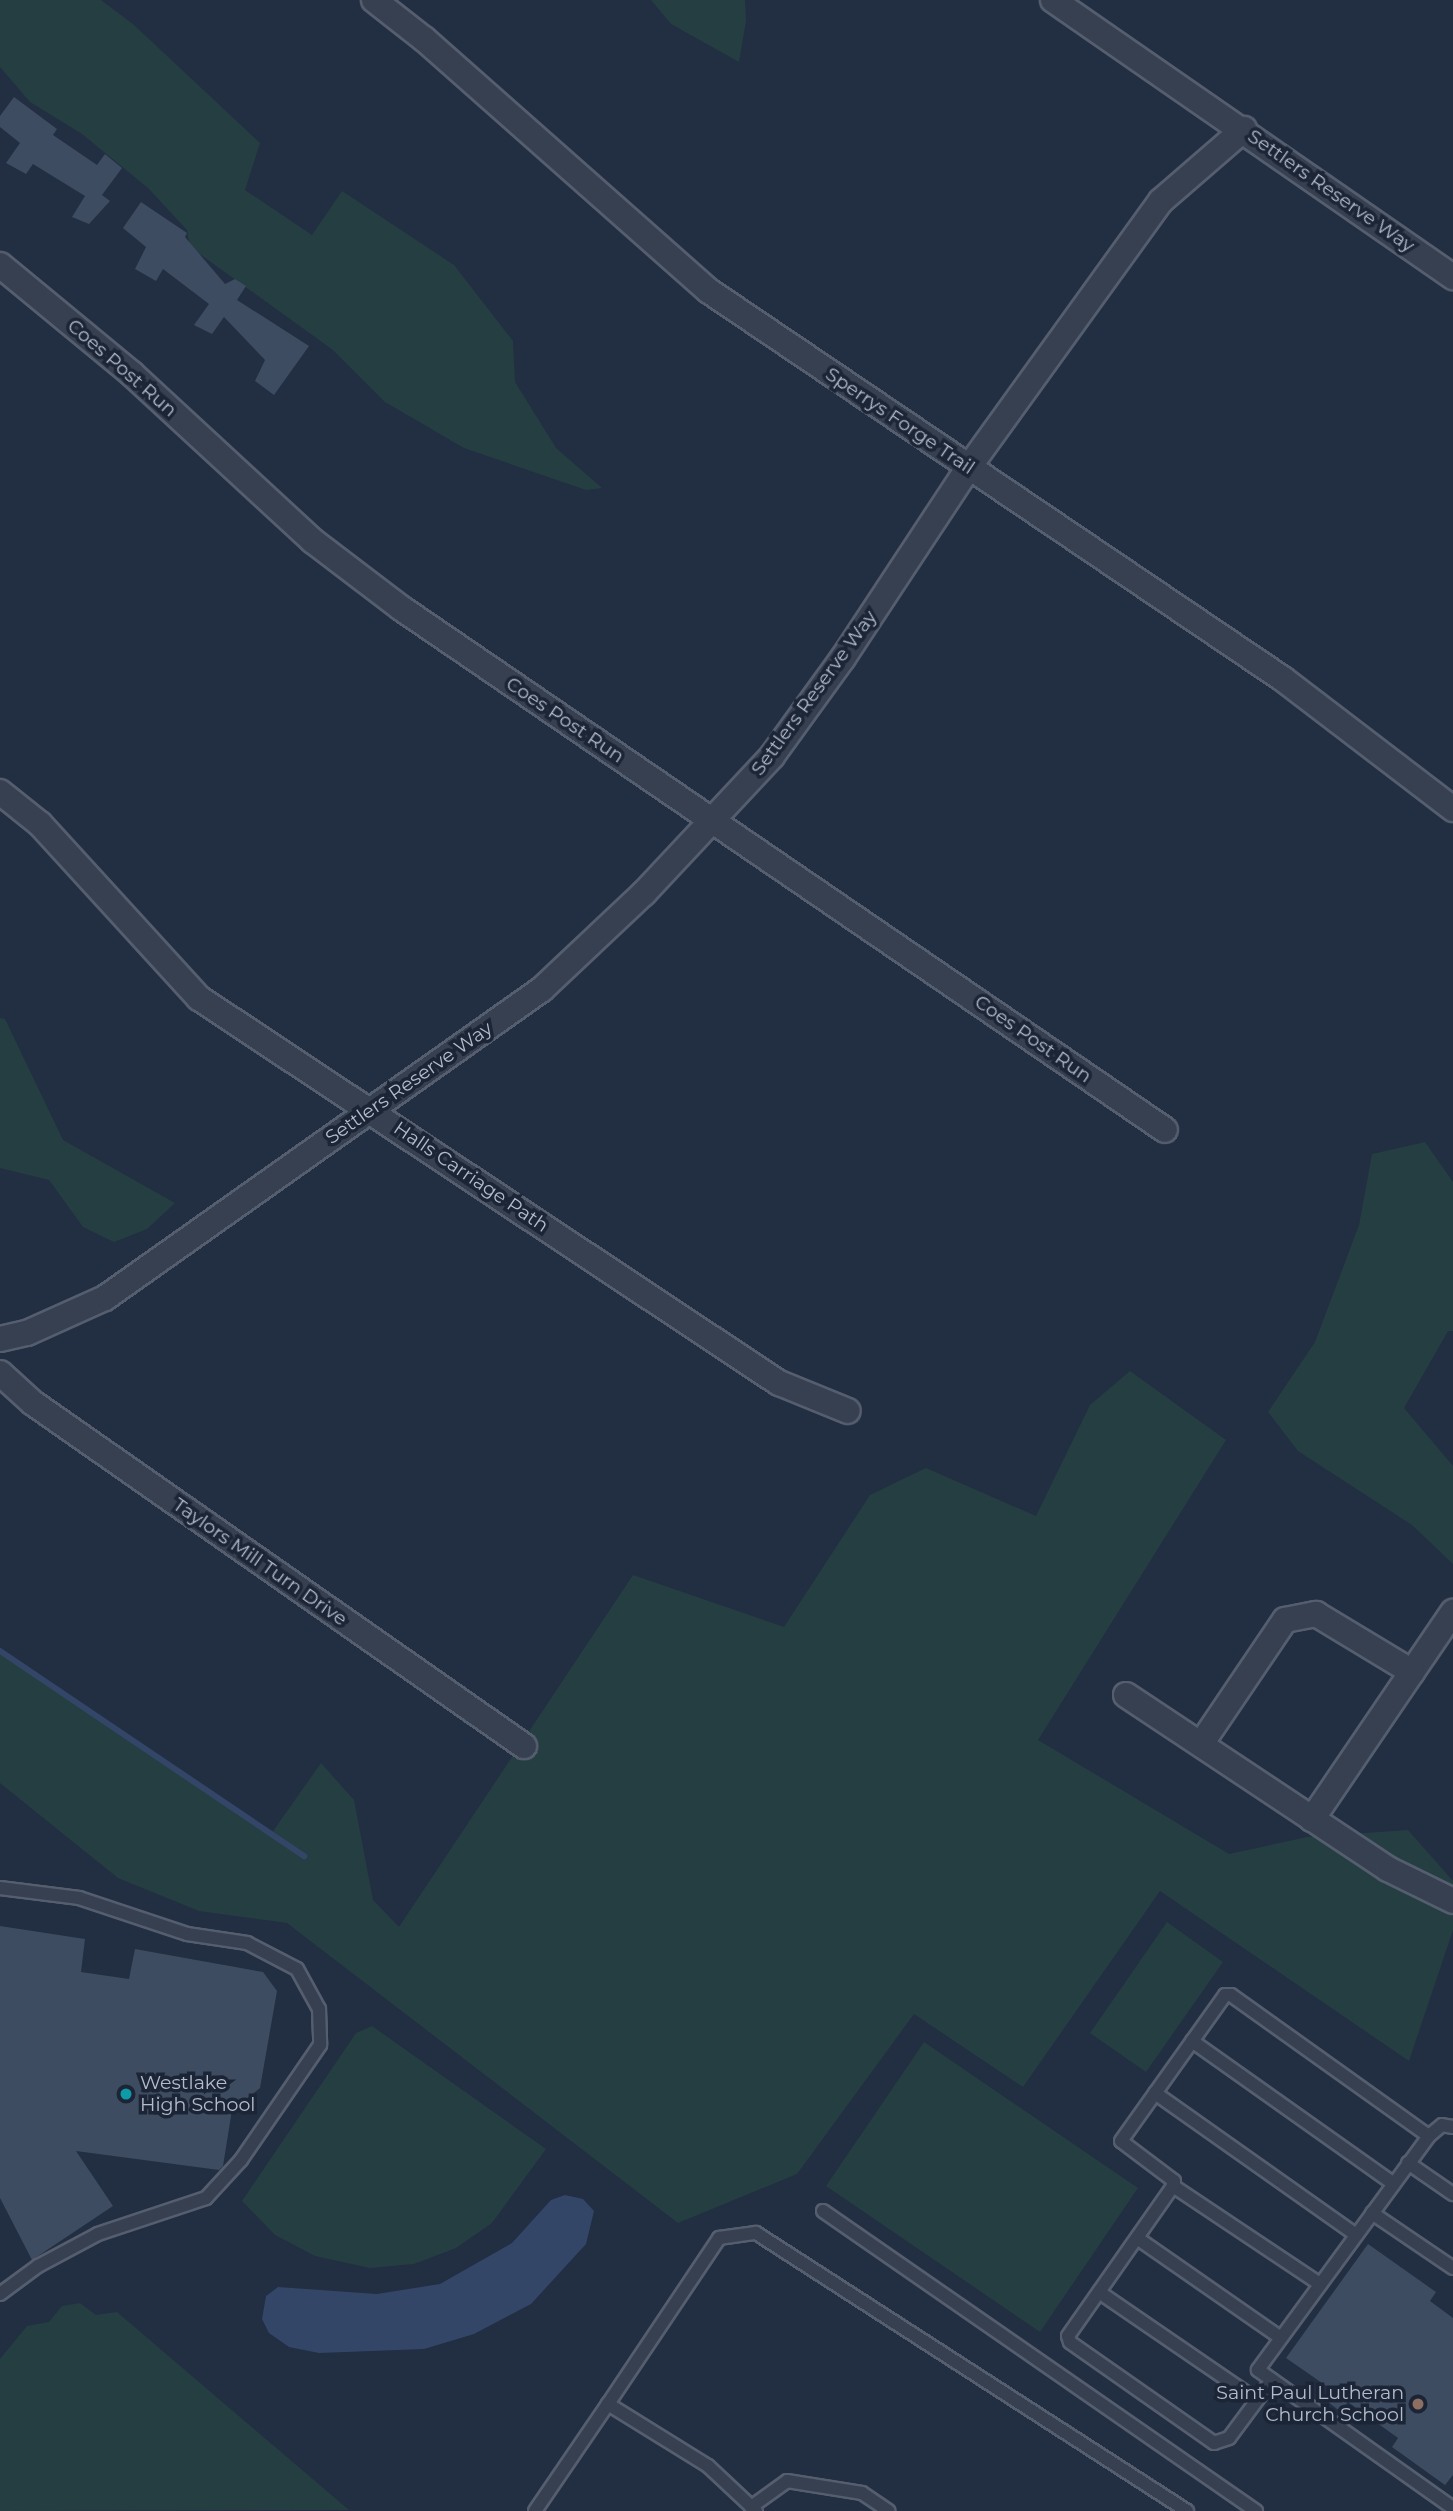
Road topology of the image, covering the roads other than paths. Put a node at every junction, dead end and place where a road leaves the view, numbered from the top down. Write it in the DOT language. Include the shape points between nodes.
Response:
graph roads {
  1 [pos="374,0"];
  2 [pos="1053,0"];
  3 [pos="1244,129"];
  4 [pos="0,265"];
  5 [pos="1453,277"];
  6 [pos="969,467"];
  7 [pos="0,792"];
  8 [pos="1453,809"];
  9 [pos="716,820"];
  10 [pos="370,1110"];
  11 [pos="1165,1130"];
  12 [pos="0,1339"];
  13 [pos="0,1373"];
  14 [pos="848,1411"];
  15 [pos="1453,1612"];
  16 [pos="1412,1672"];
  17 [pos="1126,1695"];
  18 [pos="1200,1744"];
  19 [pos="524,1746"];
  20 [pos="1312,1819"];
  21 [pos="1,1888"];
  22 [pos="1453,1901"];
  23 [pos="1192,2041"];
  24 [pos="1155,2093"];
  25 [pos="1453,2127"];
  26 [pos="1429,2136"];
  27 [pos="1408,2163"];
  28 [pos="1394,2184"];
  29 [pos="1174,2186"];
  30 [pos="1453,2194"];
  31 [pos="823,2211"];
  32 [pos="1372,2213"];
  33 [pos="1356,2235"];
  34 [pos="1136,2238"];
  35 [pos="1453,2269"];
  36 [pos="1320,2284"];
  37 [pos="1099,2292"];
  38 [pos="0,2294"];
  39 [pos="1281,2338"];
  40 [pos="1272,2380"];
  41 [pos="1257,2400"];
  42 [pos="608,2404"];
  43 [pos="1453,2508"];
  44 [pos="753,2509"];
  45 [pos="535,2511"];
  46 [pos="888,2511"];
  47 [pos="1187,2511"];
  48 [pos="1256,2511"];
  1 -- 6 [label="street, Sperrys Forge Trail" via="709,291"];
  2 -- 3 [label="street"];
  3 -- 5 [label="street, Settlers Reserve Way"];
  3 -- 6 [label="street, Settlers Reserve Way" via="1161,201"];
  4 -- 9 [label="street, Coes Post Run" via="132,374 313,541 401,608"];
  6 -- 8 [label="street, Sperrys Forge Trail" via="1283,679"];
  6 -- 9 [label="street, Settlers Reserve Way" via="843,658 772,756"];
  7 -- 10 [label="street, Halls Carriage Path" via="40,824 199,998"];
  9 -- 10 [label="street, Settlers Reserve Way" via="542,989"];
  9 -- 11 [label="street, Coes Post Run"];
  10 -- 12 [label="street, Settlers Reserve Way" via="105,1298 27,1333"];
  10 -- 14 [label="street, Halls Carriage Path" via="779,1382"];
  13 -- 19 [label="street, Taylors Mill Turn Drive" via="33,1403"];
  15 -- 16 [label="street"];
  16 -- 18 [label="street" via="1316,1614 1285,1620"];
  16 -- 20 [label="street"];
  17 -- 18 [label="street"];
  18 -- 20 [label="street"];
  20 -- 22 [label="street" via="1388,1869"];
  21 -- 38 [label="lane" via="79,1898 187,1934 247,1943 297,1969 319,2010 320,2045 241,2160 206,2198 97,2234 37,2266"];
  23 -- 24 [label="lane"];
  23 -- 26 [label="lane" via="1225,1995 1231,1995"];
  23 -- 28 [label="lane"];
  24 -- 29 [label="lane" via="1121,2141 1174,2181"];
  24 -- 33 [label="lane"];
  25 -- 26 [label="lane" via="1442,2125"];
  26 -- 27 [label="lane"];
  27 -- 28 [label="lane"];
  27 -- 30 [label="lane"];
  28 -- 32 [label="lane"];
  29 -- 34 [label="lane"];
  29 -- 36 [label="lane"];
  31 -- 48 [label="lane"];
  32 -- 33 [label="lane"];
  32 -- 35 [label="lane"];
  33 -- 36 [label="lane"];
  34 -- 37 [label="lane"];
  34 -- 39 [label="lane"];
  36 -- 39 [label="lane"];
  37 -- 41 [label="lane"];
  37 -- 41 [label="lane" via="1068,2336 1070,2342 1207,2441 1229,2438"];
  39 -- 40 [label="lane" via="1258,2370"];
  40 -- 41 [label="lane"];
  40 -- 43 [label="lane"];
  42 -- 44 [label="lane" via="708,2466"];
  42 -- 45 [label="lane"];
  42 -- 47 [label="lane" via="719,2238 756,2233"];
  44 -- 46 [label="lane" via="787,2482 862,2493"];
}
